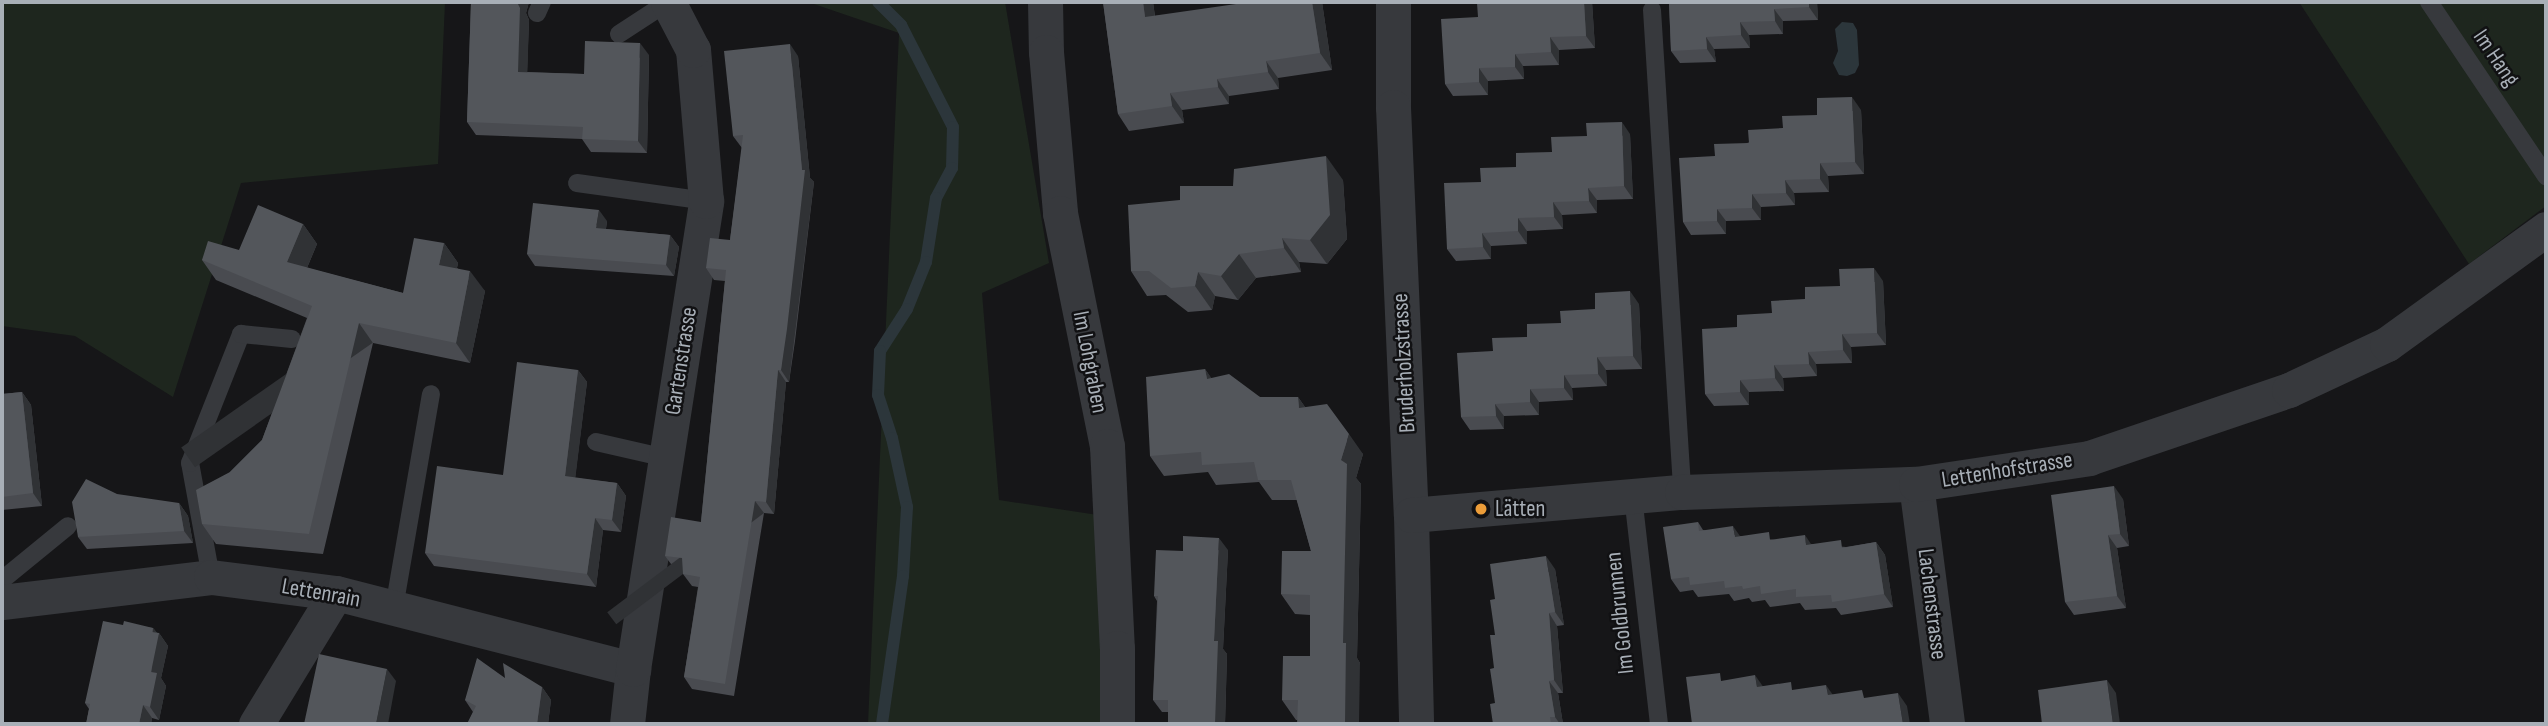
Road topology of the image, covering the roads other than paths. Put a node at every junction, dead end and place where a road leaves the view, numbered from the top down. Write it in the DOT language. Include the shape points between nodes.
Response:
graph roads {
  1 [pos="668,2"];
  2 [pos="1045,2"];
  3 [pos="1393,2"];
  4 [pos="2429,2"];
  5 [pos="1652,10"];
  6 [pos="619,34"];
  7 [pos="2546,176"];
  8 [pos="577,183"];
  9 [pos="706,201"];
  10 [pos="2546,229"];
  11 [pos="292,339"];
  12 [pos="431,394"];
  13 [pos="596,442"];
  14 [pos="666,458"];
  15 [pos="1916,484"];
  16 [pos="1682,492"];
  17 [pos="1633,496"];
  18 [pos="1411,515"];
  19 [pos="68,526"];
  20 [pos="211,577"];
  21 [pos="2,580"];
  22 [pos="335,593"];
  23 [pos="2,602"];
  24 [pos="394,608"];
  25 [pos="633,669"];
  26 [pos="256,724"];
  27 [pos="627,724"];
  28 [pos="1117,724"];
  29 [pos="1416,724"];
  30 [pos="1659,724"];
  31 [pos="1948,724"];
  1 -- 6 [label="lane"];
  1 -- 9 [label="street, Gartenstrasse" via="692,50"];
  2 -- 28 [label="street, Im Lohgraben" via="1060,213 1107,446 1118,648"];
  3 -- 18 [label="street, Bruderholzstrasse" via="1393,107"];
  4 -- 7 [label="lane, Im Hang"];
  5 -- 16 [label="lane"];
  8 -- 9 [label="lane"];
  9 -- 14 [label="street, Gartenstrasse"];
  10 -- 15 [label="street, Lettenhofstrasse" via="2387,344 2289,390 2089,458"];
  11 -- 20 [label="lane" via="241,334 190,463"];
  12 -- 24 [label="lane"];
  13 -- 14 [label="lane"];
  14 -- 25 [label="street, Gartenstrasse"];
  15 -- 16 [label="street, Lettenhofstrasse"];
  15 -- 31 [label="street, Lachenstrasse"];
  16 -- 17 [label="street, Lettenhofstrasse"];
  17 -- 18 [label="street, Lettenhofstrasse"];
  17 -- 30 [label="lane, Im Goldbrunnen"];
  18 -- 29 [label="street, Bruderholzstrasse"];
  19 -- 21 [label="lane"];
  20 -- 22 [label="street, Lettenrain"];
  20 -- 23 [label="street, Lettenrain"];
  22 -- 24 [label="street, Lettenrain"];
  22 -- 26 [label="street"];
  24 -- 25 [label="street, Lettenrain"];
  25 -- 27 [label="street, Gartenstrasse"];
}
